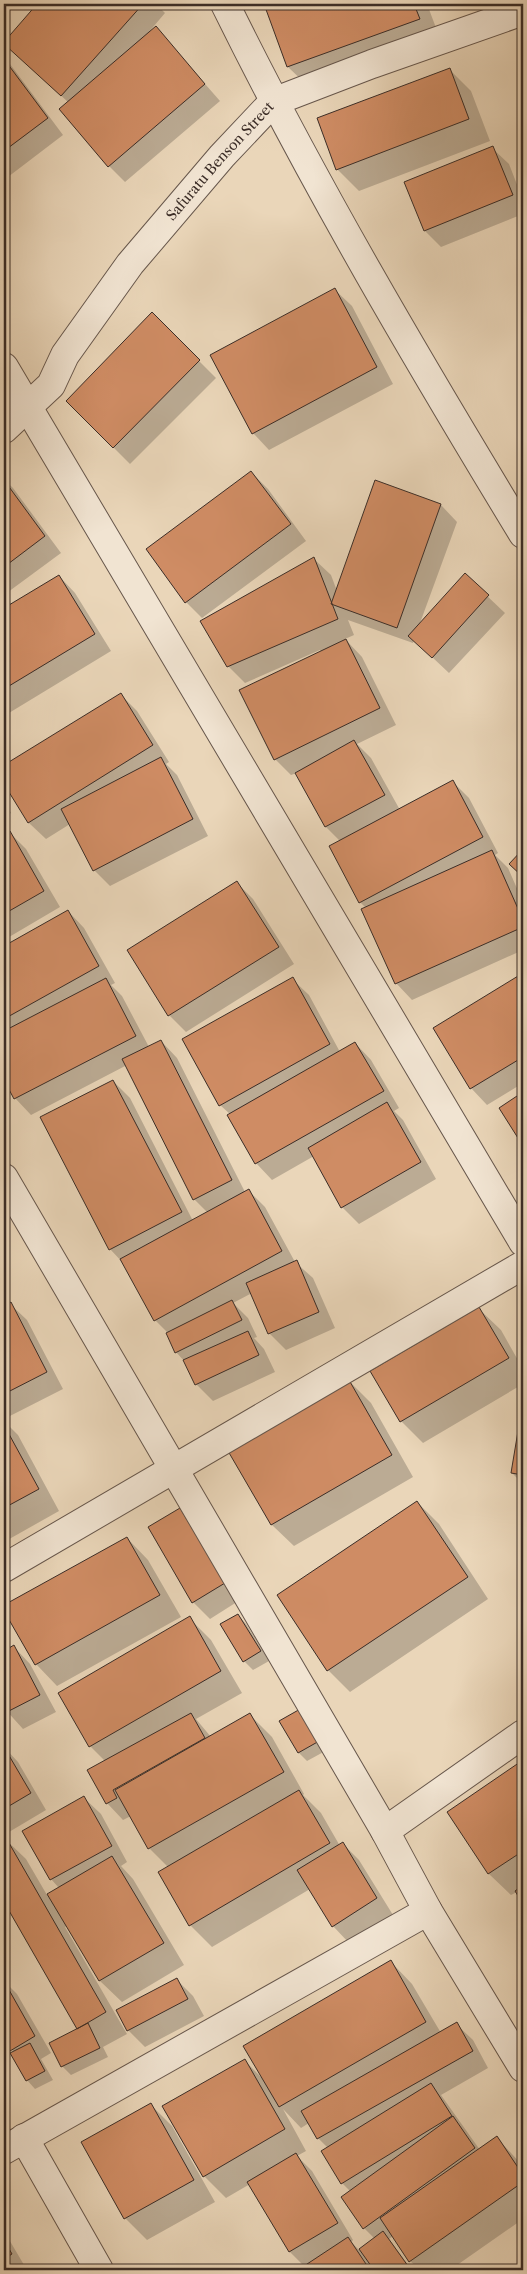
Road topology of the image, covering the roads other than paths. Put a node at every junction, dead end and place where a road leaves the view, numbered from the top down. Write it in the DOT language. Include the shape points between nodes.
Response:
graph roads {
  1 [pos="225,4"];
  2 [pos="523,11"];
  3 [pos="273,102"];
  4 [pos="4,367"];
  5 [pos="28,408"];
  6 [pos="4,428"];
  7 [pos="523,534"];
  8 [pos="4,1178"];
  9 [pos="523,1242"];
  10 [pos="523,1265"];
  11 [pos="174,1468"];
  12 [pos="4,1568"];
  13 [pos="523,1734"];
  14 [pos="385,1831"];
  15 [pos="428,1911"];
  16 [pos="523,2068"];
  17 [pos="14,2144"];
  18 [pos="99,2270"];
  1 -- 3 [label="street"];
  2 -- 3 [label="street, Safuratu Benson Street"];
  3 -- 5 [label="street, Safuratu Benson Street" via="130,264 66,355 51,385"];
  3 -- 7 [label="street" via="455,422"];
  4 -- 5 [label="street"];
  5 -- 6 [label="street, Safuratu Benson Street"];
  5 -- 9 [label="street"];
  8 -- 11 [label="street"];
  10 -- 11 [label="street"];
  11 -- 12 [label="street"];
  11 -- 14 [label="street"];
  13 -- 14 [label="street"];
  14 -- 15 [label="street"];
  15 -- 16 [label="street"];
  15 -- 17 [label="street"];
  17 -- 18 [label="street"];
}
